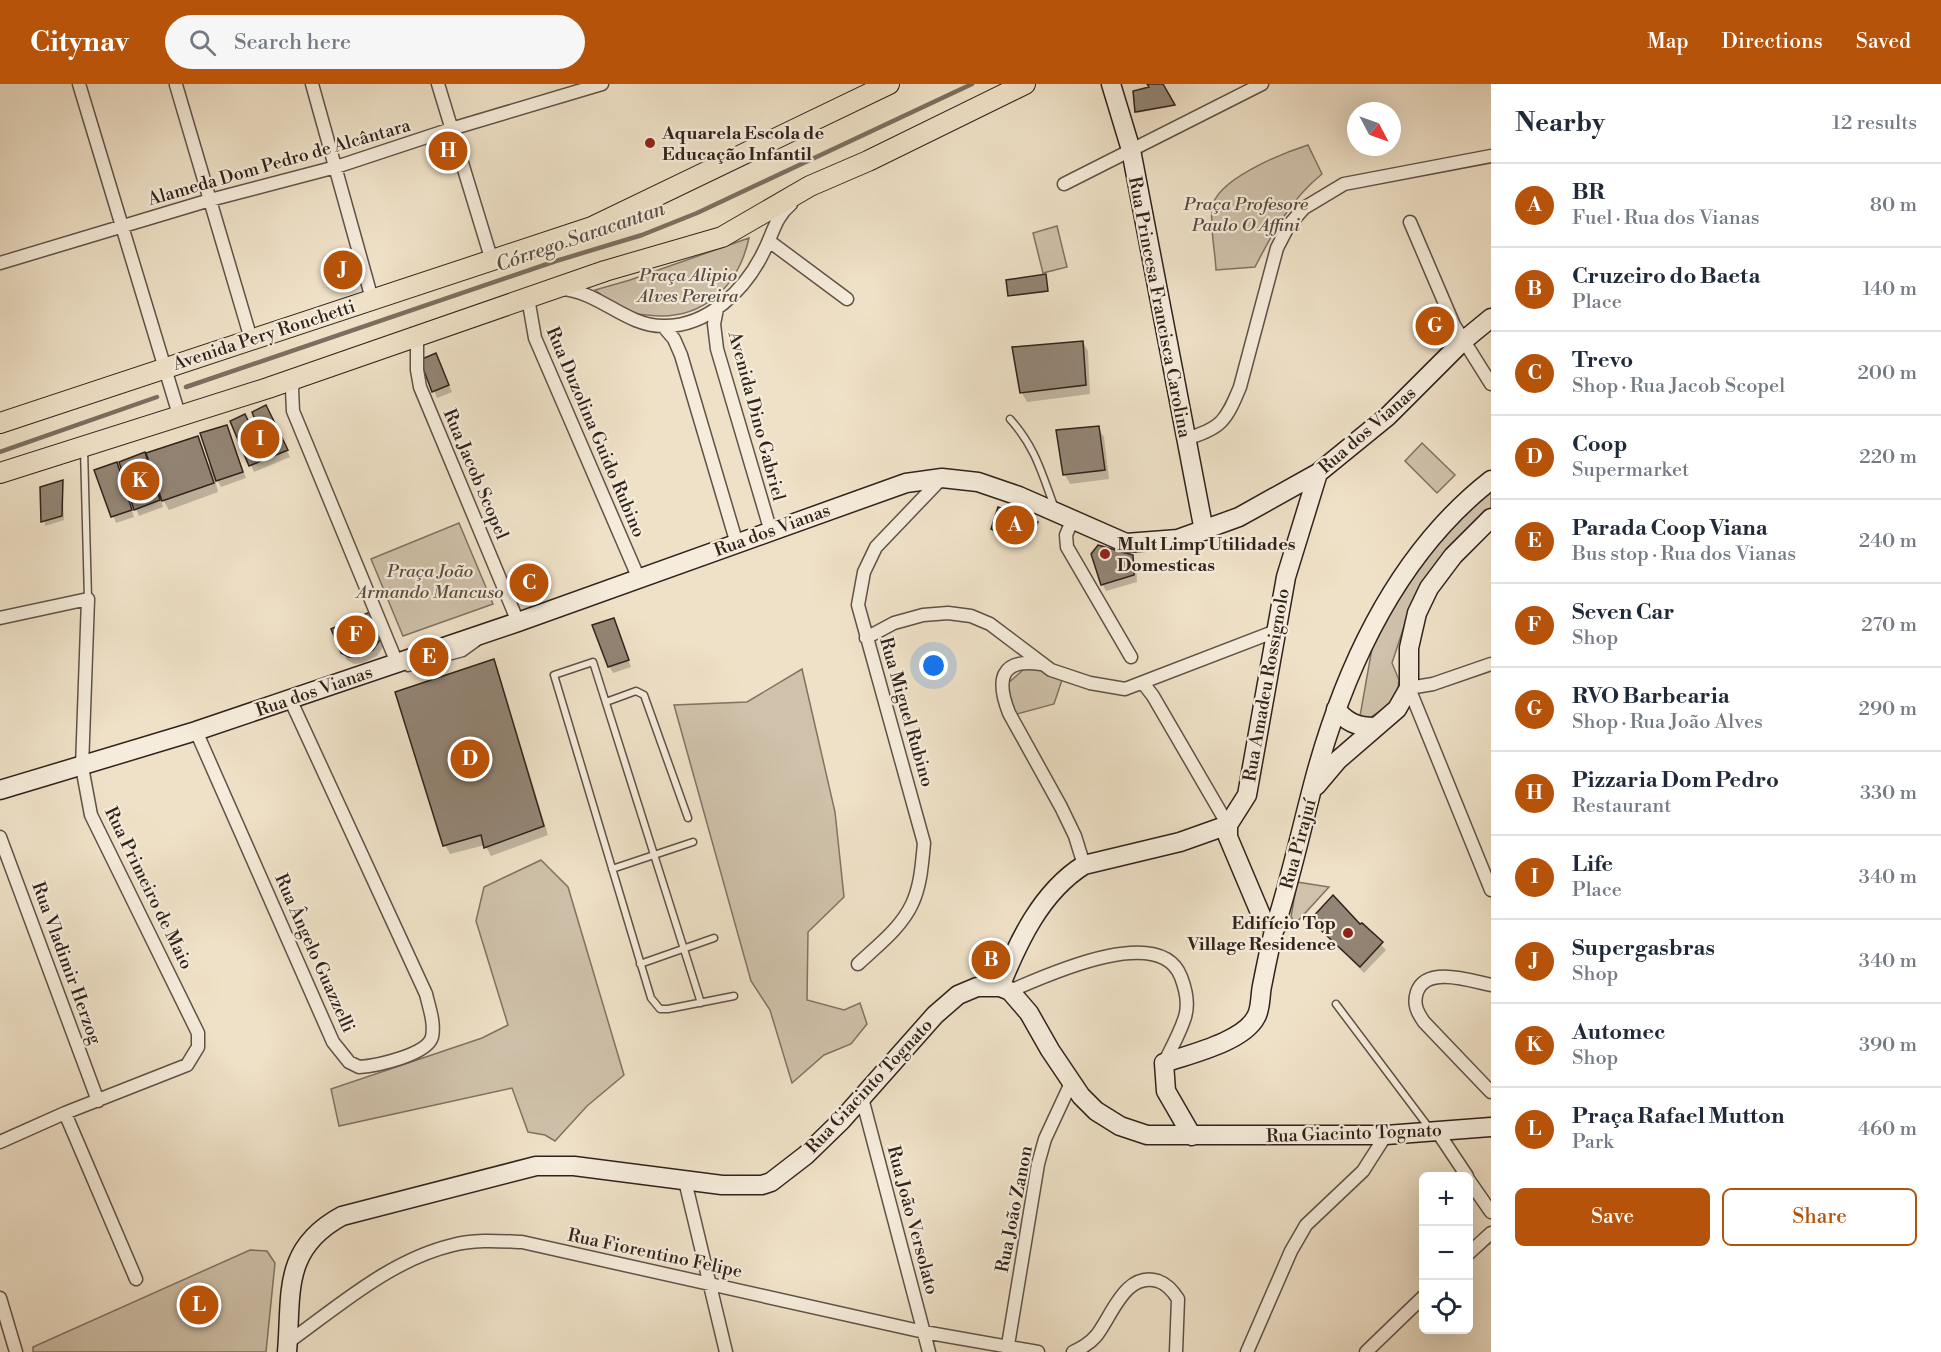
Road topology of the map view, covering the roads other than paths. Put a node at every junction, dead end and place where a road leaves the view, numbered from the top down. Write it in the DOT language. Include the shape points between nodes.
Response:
graph roads {
  1 [pos="79,84"];
  2 [pos="312,84"];
  3 [pos="438,84"];
  4 [pos="602,84"];
  5 [pos="889,84"];
  6 [pos="1025,84"];
  7 [pos="1111,84"];
  8 [pos="1262,84"];
  9 [pos="176,85"];
  10 [pos="587,86"];
  11 [pos="451,129"];
  12 [pos="1131,150"];
  13 [pos="1491,156"];
  14 [pos="868,161"];
  15 [pos="336,167"];
  16 [pos="1064,184"];
  17 [pos="210,200"];
  18 [pos="1410,222"];
  19 [pos="123,226"];
  20 [pos="770,241"];
  21 [pos="492,261"];
  22 [pos="0,263"];
  23 [pos="536,295"];
  24 [pos="372,299"];
  25 [pos="847,299"];
  26 [pos="717,309"];
  27 [pos="1491,318"];
  28 [pos="663,326"];
  29 [pos="417,337"];
  30 [pos="251,339"];
  31 [pos="1463,342"];
  32 [pos="166,375"];
  33 [pos="295,379"];
  34 [pos="1491,384"];
  35 [pos="177,410"];
  36 [pos="1010,419"];
  37 [pos="0,423"];
  38 [pos="1185,439"];
  39 [pos="84,445"];
  40 [pos="0,473"];
  41 [pos="1318,473"];
  42 [pos="942,478"];
  43 [pos="1491,480"];
  44 [pos="1065,518"];
  45 [pos="1491,518"];
  46 [pos="1204,531"];
  47 [pos="771,532"];
  48 [pos="736,544"];
  49 [pos="639,579"];
  50 [pos="88,599"];
  51 [pos="0,618"];
  52 [pos="519,622"];
  53 [pos="1276,630"];
  54 [pos="484,634"];
  55 [pos="866,638"];
  56 [pos="1131,657"];
  57 [pos="398,663"];
  58 [pos="1041,664"];
  59 [pos="1491,664"];
  60 [pos="373,671"];
  61 [pos="1143,683"];
  62 [pos="1409,688"];
  63 [pos="290,699"];
  64 [pos="606,702"];
  65 [pos="1336,709"];
  66 [pos="1375,727"];
  67 [pos="196,731"];
  68 [pos="82,767"];
  69 [pos="0,790"];
  70 [pos="1311,792"];
  71 [pos="687,818"];
  72 [pos="1228,825"];
  73 [pos="0,837"];
  74 [pos="693,842"];
  75 [pos="654,855"];
  76 [pos="1084,865"];
  77 [pos="612,869"];
  78 [pos="1491,890"];
  79 [pos="1286,891"];
  80 [pos="1276,927"];
  81 [pos="714,938"];
  82 [pos="684,948"];
  83 [pos="640,964"];
  84 [pos="858,964"];
  85 [pos="1491,986"];
  86 [pos="1005,989"];
  87 [pos="734,996"];
  88 [pos="700,1002"];
  89 [pos="1336,1004"];
  90 [pos="1164,1063"];
  91 [pos="1071,1083"];
  92 [pos="1491,1092"];
  93 [pos="862,1098"];
  94 [pos="98,1101"];
  95 [pos="65,1113"];
  96 [pos="1491,1127"];
  97 [pos="1434,1131"];
  98 [pos="1386,1135"];
  99 [pos="1192,1136"];
  100 [pos="0,1142"];
  101 [pos="1464,1172"];
  102 [pos="685,1181"];
  103 [pos="1473,1185"];
  104 [pos="1491,1212"];
  105 [pos="1491,1233"];
  106 [pos="1473,1249"];
  107 [pos="136,1279"];
  108 [pos="709,1283"];
  109 [pos="0,1298"];
  110 [pos="1419,1301"];
  111 [pos="924,1332"];
  112 [pos="287,1348"];
  113 [pos="1007,1349"];
  114 [pos="16,1352"];
  115 [pos="726,1352"];
  116 [pos="929,1352"];
  117 [pos="1038,1352"];
  118 [pos="1073,1352"];
  119 [pos="1176,1352"];
  120 [pos="1247,1352"];
  121 [pos="1366,1352"];
  1 -- 19 [label="street"];
  2 -- 15 [label="street"];
  3 -- 11 [label="street"];
  4 -- 10 [label="street, Alameda Dom Pedro de Alcântara"];
  5 -- 21 [label="main road, Avenida Pery Ronchetti" via="608,220"];
  6 -- 14 [label="main road"];
  7 -- 12 [label="main road, Rua Princesa Francisca Carolina"];
  8 -- 12 [label="street"];
  9 -- 17 [label="street"];
  10 -- 11 [label="street, Alameda Dom Pedro de Alcântara"];
  11 -- 15 [label="street, Alameda Dom Pedro de Alcântara"];
  11 -- 21 [label="street"];
  12 -- 16 [label="street"];
  12 -- 38 [label="main road, Rua Princesa Francisca Carolina"];
  13 -- 38 [label="street" via="1344,184 1304,208 1277,248 1231,409 1222,424 1210,432"];
  14 -- 20 [label="street" via="788,206 780,213"];
  14 -- 23 [label="main road" via="810,186 722,237"];
  15 -- 17 [label="street, Alameda Dom Pedro de Alcântara"];
  15 -- 24 [label="street"];
  17 -- 19 [label="street, Alameda Dom Pedro de Alcântara"];
  17 -- 30 [label="street"];
  18 -- 31 [label="street"];
  19 -- 22 [label="street, Alameda Dom Pedro de Alcântara"];
  19 -- 32 [label="street"];
  20 -- 25 [label="street"];
  20 -- 26 [label="street" via="744,284"];
  21 -- 24 [label="main road, Avenida Pery Ronchetti"];
  23 -- 28 [label="street" via="561,289 583,293 629,317"];
  23 -- 29 [label="main road"];
  23 -- 49 [label="street, Rua Duzolina Guido Rubino" via="535,338"];
  24 -- 30 [label="main road, Avenida Pery Ronchetti"];
  26 -- 28 [label="street"];
  26 -- 47 [label="street, Avenida Dino Gabriel" via="717,349"];
  27 -- 31 [label="main road, Rua dos Vianas"];
  28 -- 48 [label="street" via="681,355"];
  29 -- 33 [label="main road"];
  29 -- 52 [label="street, Rua Jacob Scopel" via="420,387"];
  30 -- 32 [label="main road, Avenida Pery Ronchetti"];
  31 -- 34 [label="street"];
  31 -- 41 [label="main road, Rua dos Vianas" via="1388,416"];
  32 -- 35 [label="street"];
  32 -- 37 [label="main road, Avenida Pery Ronchetti"];
  33 -- 35 [label="main road"];
  33 -- 57 [label="street" via="293,411"];
  35 -- 39 [label="main road"];
  36 -- 44 [label="lane" via="1037,456"];
  38 -- 46 [label="main road, Rua Princesa Francisca Carolina"];
  39 -- 40 [label="main road"];
  39 -- 50 [label="lane, Rua Primeiro de Maio"];
  41 -- 46 [label="main road, Rua dos Vianas" via="1251,511"];
  41 -- 53 [label="main road, Rua Amadeu Rossignolo" via="1296,537"];
  42 -- 44 [label="main road, Rua dos Vianas" via="978,482"];
  42 -- 47 [label="main road, Rua dos Vianas" via="906,483"];
  42 -- 55 [label="street, Rua Miguel Rubino" via="876,547 864,572 858,605"];
  43 -- 65 [label="main road" via="1440,526 1398,581 1369,631"];
  44 -- 46 [label="main road, Rua dos Vianas" via="1126,543 1178,539"];
  44 -- 56 [label="street" via="1067,547"];
  45 -- 62 [label="main road" via="1452,556 1429,588 1417,613 1408,648"];
  47 -- 48 [label="main road, Rua dos Vianas"];
  48 -- 49 [label="main road, Rua dos Vianas"];
  49 -- 52 [label="main road, Rua dos Vianas"];
  50 -- 51 [label="street"];
  50 -- 68 [label="street, Rua Primeiro de Maio"];
  52 -- 54 [label="main road, Rua dos Vianas"];
  53 -- 61 [label="street"];
  53 -- 72 [label="main road, Rua Amadeu Rossignolo" via="1246,795"];
  54 -- 57 [label="main road, Rua dos Vianas"];
  54 -- 60 [label="lane" via="463,653 389,673"];
  55 -- 58 [label="street" via="894,623 923,615 971,616 990,624"];
  55 -- 84 [label="street, Rua Miguel Rubino" via="924,843 912,904 893,930"];
  57 -- 60 [label="main road, Rua dos Vianas"];
  58 -- 61 [label="street" via="1116,689"];
  58 -- 76 [label="street" via="1011,668 1000,683 1001,694 1075,836"];
  59 -- 62 [label="street"];
  60 -- 63 [label="main road, Rua dos Vianas"];
  61 -- 72 [label="street"];
  62 -- 66 [label="main road, Rua Pirajuí" via="1397,709"];
  62 -- 78 [label="street"];
  63 -- 67 [label="main road, Rua dos Vianas"];
  63 -- 67 [label="street, Rua Ângelo Guazzelli" via="426,994 432,1037 414,1053 359,1067 343,1056 333,1042"];
  64 -- 71 [label="lane" via="636,691 644,695"];
  64 -- 75 [label="lane"];
  64 -- 77 [label="lane" via="593,662 555,675"];
  65 -- 66 [label="main road" via="1352,723"];
  65 -- 70 [label="main road"];
  66 -- 70 [label="main road, Rua Pirajuí" via="1338,760"];
  67 -- 68 [label="main road, Rua dos Vianas"];
  68 -- 69 [label="main road, Rua dos Vianas"];
  68 -- 94 [label="street, Rua Primeiro de Maio" via="91,815 198,1033 198,1047 187,1065"];
  70 -- 79 [label="main road, Rua Pirajuí"];
  72 -- 76 [label="main road" via="1180,842"];
  72 -- 79 [label="main road" via="1240,835 1269,902 1280,900"];
  72 -- 80 [label="main road" via="1228,837 1261,915"];
  73 -- 94 [label="street, Rua Vladimir Herzog"];
  74 -- 75 [label="lane"];
  75 -- 77 [label="lane"];
  75 -- 82 [label="lane"];
  76 -- 86 [label="main road" via="1062,882 1037,913 1016,947"];
  77 -- 83 [label="lane"];
  79 -- 80 [label="main road, Rua Pirajuí"];
  80 -- 90 [label="main road, Rua Pirajuí" via="1257,1017 1245,1030 1224,1042"];
  81 -- 82 [label="lane"];
  82 -- 83 [label="lane"];
  82 -- 88 [label="lane"];
  83 -- 88 [label="lane" via="651,998 660,1009"];
  85 -- 92 [label="street" via="1445,977 1428,980 1418,987 1414,1000 1424,1022"];
  86 -- 90 [label="street" via="1105,956 1139,953 1170,961 1178,970 1187,1003 1185,1017"];
  86 -- 91 [label="main road, Rua Giacinto Tognato" via="1029,1013"];
  86 -- 93 [label="main road, Rua Giacinto Tognato" via="977,987 958,995"];
  87 -- 88 [label="lane"];
  89 -- 97 [label="lane"];
  90 -- 99 [label="main road" via="1166,1091"];
  91 -- 99 [label="main road, Rua Giacinto Tognato" via="1096,1111 1120,1126 1147,1135"];
  91 -- 113 [label="street, Rua João Zanon" via="1038,1164"];
  93 -- 102 [label="main road, Rua Giacinto Tognato" via="806,1155 771,1182 740,1185"];
  93 -- 111 [label="street, Rua João Versolato"];
  94 -- 95 [label="street, Rua Primeiro de Maio"];
  95 -- 100 [label="street, Rua Primeiro de Maio"];
  95 -- 107 [label="street"];
  96 -- 97 [label="main road, Rua Giacinto Tognato"];
  97 -- 98 [label="main road, Rua Giacinto Tognato"];
  97 -- 101 [label="street"];
  98 -- 99 [label="main road, Rua Giacinto Tognato"];
  98 -- 120 [label="street" via="1363,1171 1306,1225"];
  102 -- 108 [label="street"];
  102 -- 112 [label="main road, Rua Giacinto Tognato" via="574,1166 536,1166 342,1216 329,1223 301,1254 287,1303"];
  103 -- 104 [label="street"];
  105 -- 106 [label="street"];
  108 -- 111 [label="street, Rua Fiorentino Felipe"];
  108 -- 112 [label="street, Rua Fiorentino Felipe" via="522,1242 455,1244 395,1268"];
  108 -- 115 [label="street"];
  109 -- 114 [label="street"];
  110 -- 121 [label="street"];
  111 -- 113 [label="street, Rua Fiorentino Felipe"];
  111 -- 116 [label="street, Rua João Versolato"];
  113 -- 117 [label="street, Rua Fiorentino Felipe"];
  118 -- 119 [label="street" via="1094,1338 1126,1291 1148,1278 1162,1282 1178,1299"];
}
